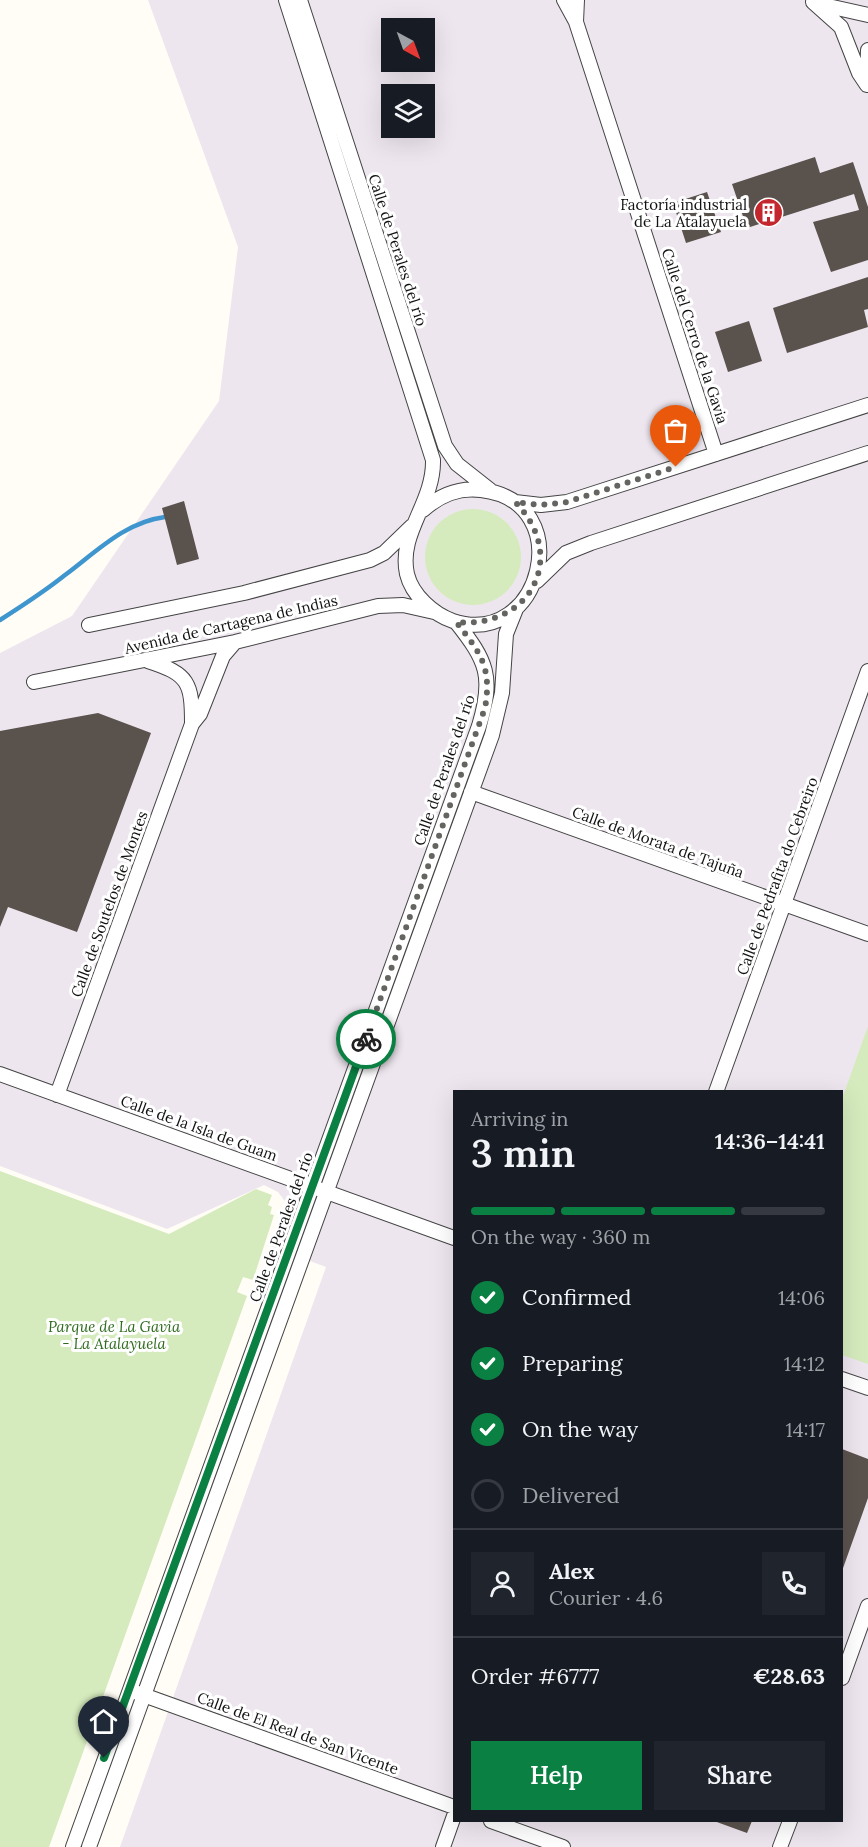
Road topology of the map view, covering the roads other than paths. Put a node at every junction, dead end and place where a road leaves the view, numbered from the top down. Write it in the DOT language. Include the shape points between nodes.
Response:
graph roads {
  1 [pos="286,0"];
  2 [pos="300,0"];
  3 [pos="564,0"];
  4 [pos="577,0"];
  5 [pos="810,1"];
  6 [pos="868,15"];
  7 [pos="576,22"];
  8 [pos="868,50"];
  9 [pos="867,87"];
  10 [pos="868,405"];
  11 [pos="868,453"];
  12 [pos="716,454"];
  13 [pos="492,491"];
  14 [pos="515,502"];
  15 [pos="423,510"];
  16 [pos="415,522"];
  17 [pos="534,584"];
  18 [pos="516,609"];
  19 [pos="435,612"];
  20 [pos="456,622"];
  21 [pos="89,625"];
  22 [pos="235,642"];
  23 [pos="148,661"];
  24 [pos="868,671"];
  25 [pos="34,682"];
  26 [pos="192,724"];
  27 [pos="471,792"];
  28 [pos="783,904"];
  29 [pos="868,934"];
  30 [pos="0,1074"];
  31 [pos="717,1090"];
  32 [pos="57,1095"];
  33 [pos="320,1189"];
  34 [pos="453,1238"];
  35 [pos="843,1379"];
  36 [pos="868,1388"];
  37 [pos="868,1606"];
  38 [pos="843,1675"];
  39 [pos="129,1690"];
  40 [pos="143,1695"];
  41 [pos="453,1808"];
  42 [pos="453,1819"];
  43 [pos="494,1822"];
  44 [pos="790,1822"];
  45 [pos="73,1847"];
  46 [pos="89,1847"];
  47 [pos="443,1847"];
  48 [pos="563,1847"];
  49 [pos="780,1847"];
  1 -- 15 [label="street, Calle de Perales del río" via="430,448 433,470"];
  2 -- 13 [label="street, Calle de Perales del río" via="445,446 457,464"];
  3 -- 7 [label="street, Calle del Cerro de la Gavia"];
  4 -- 7 [label="street, Calle del Cerro de la Gavia"];
  5 -- 6 [label="street"];
  5 -- 9 [label="street" via="841,27"];
  7 -- 12 [label="street, Calle del Cerro de la Gavia"];
  8 -- 9 [label="street"];
  10 -- 12 [label="street"];
  11 -- 17 [label="street" via="591,543 566,554"];
  12 -- 14 [label="street" via="567,502"];
  13 -- 14 [label="street"];
  13 -- 15 [label="street" via="453,491 436,498"];
  14 -- 17 [label="street" via="530,519 539,540 540,567"];
  15 -- 16 [label="street"];
  16 -- 19 [label="street" via="405,561 408,576 413,588"];
  16 -- 21 [label="street, Avenida de Cartagena de Indias" via="384,553 370,560 244,593"];
  17 -- 18 [label="street"];
  18 -- 20 [label="street" via="488,622"];
  18 -- 27 [label="street, Calle de Perales del río" via="506,634 497,717"];
  19 -- 20 [label="street"];
  19 -- 22 [label="street, Avenida de Cartagena de Indias" via="390,604"];
  20 -- 33 [label="street, Calle de Perales del río" via="479,652 487,672 485,708"];
  22 -- 23 [label="street, Avenida de Cartagena de Indias"];
  22 -- 26 [label="street, Calle de Soutelos de Montes" via="223,656 200,714"];
  23 -- 25 [label="street, Avenida de Cartagena de Indias"];
  23 -- 26 [label="street, Calle de Soutelos de Montes" via="170,668 190,686"];
  24 -- 28 [label="street, Calle de Pedrafita do Cebreiro"];
  26 -- 32 [label="street, Calle de Soutelos de Montes"];
  27 -- 28 [label="street, Calle de Morata de Tajuña"];
  27 -- 33 [label="street, Calle de Perales del río"];
  28 -- 29 [label="street, Calle de Morata de Tajuña"];
  28 -- 31 [label="street, Calle de Pedrafita do Cebreiro"];
  30 -- 32 [label="street, Calle de la Isla de Guam"];
  32 -- 33 [label="street, Calle de la Isla de Guam"];
  33 -- 34 [label="street, Calle de la Isla de Guam"];
  33 -- 39 [label="street, Calle de Perales del río"];
  33 -- 40 [label="street, Calle de Perales del río"];
  35 -- 36 [label="street"];
  37 -- 38 [label="street"];
  39 -- 40 [label="street, Calle de El Real de San Vicente"];
  39 -- 45 [label="street, Calle de Perales del río"];
  40 -- 41 [label="street, Calle de El Real de San Vicente"];
  40 -- 46 [label="street, Calle de Perales del río"];
  42 -- 47 [label="street"];
  43 -- 48 [label="street"];
  44 -- 49 [label="street"];
}
